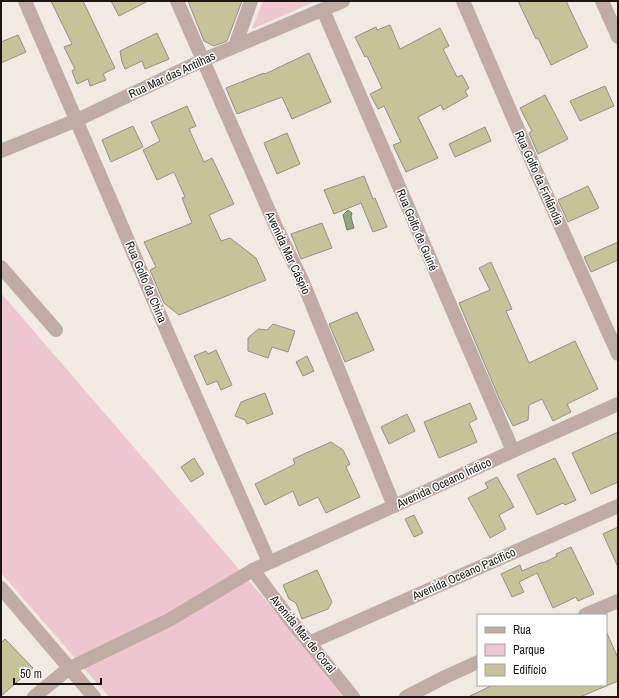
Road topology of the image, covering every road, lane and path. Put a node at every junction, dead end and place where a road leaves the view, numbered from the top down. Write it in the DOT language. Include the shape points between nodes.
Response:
graph roads {
  1 [pos="26,1"];
  2 [pos="177,1"];
  3 [pos="251,1"];
  4 [pos="343,1"];
  5 [pos="463,1"];
  6 [pos="602,1"];
  7 [pos="323,10"];
  8 [pos="618,37"];
  9 [pos="235,46"];
  10 [pos="203,60"];
  11 [pos="78,120"];
  12 [pos="1,151"];
  13 [pos="1,267"];
  14 [pos="56,330"];
  15 [pos="618,354"];
  16 [pos="618,404"];
  17 [pos="513,450"];
  18 [pos="394,506"];
  19 [pos="618,506"];
  20 [pos="269,562"];
  21 [pos="253,570"];
  22 [pos="1,588"];
  23 [pos="618,601"];
  24 [pos="587,614"];
  25 [pos="309,643"];
  26 [pos="477,662"];
  27 [pos="68,668"];
  28 [pos="34,697"];
  29 [pos="94,697"];
  30 [pos="353,697"];
  31 [pos="406,697"];
  1 -- 11 [label="street, Rua Golfo da China"];
  2 -- 10 [label="street, Avenida Mar Cáspio"];
  3 -- 9 [label="street"];
  4 -- 7 [label="street, Rua Mar das Antilhas"];
  5 -- 15 [label="street, Rua Golfo da Finlândia" via="538,178"];
  6 -- 8 [label="street"];
  7 -- 9 [label="street, Rua Mar das Antilhas"];
  7 -- 17 [label="street, Rua Golfo de Guiné"];
  9 -- 10 [label="street, Rua Mar das Antilhas"];
  10 -- 11 [label="street, Rua Mar das Antilhas"];
  10 -- 18 [label="street, Avenida Mar Cáspio" via="302,280"];
  11 -- 12 [label="street, Rua Mar das Antilhas"];
  11 -- 20 [label="street, Rua Golfo da China" via="169,336"];
  13 -- 14 [label="street"];
  16 -- 17 [label="street, Avenida Oceano Índico"];
  17 -- 18 [label="street, Avenida Oceano Índico"];
  18 -- 20 [label="street, Avenida Oceano Índico"];
  19 -- 25 [label="street, Avenida Oceano Pacífico"];
  20 -- 21 [label="street, Avenida Oceano Índico"];
  21 -- 25 [label="street, Avenida Mar de Coral"];
  21 -- 27 [label="street, Avenida Oceano Índico" via="169,620"];
  22 -- 27 [label="street"];
  23 -- 24 [label="street"];
  25 -- 30 [label="street, Avenida Mar de Coral"];
  26 -- 31 [label="street"];
  27 -- 28 [label="street, Avenida Oceano Índico"];
  27 -- 29 [label="street"];
}
